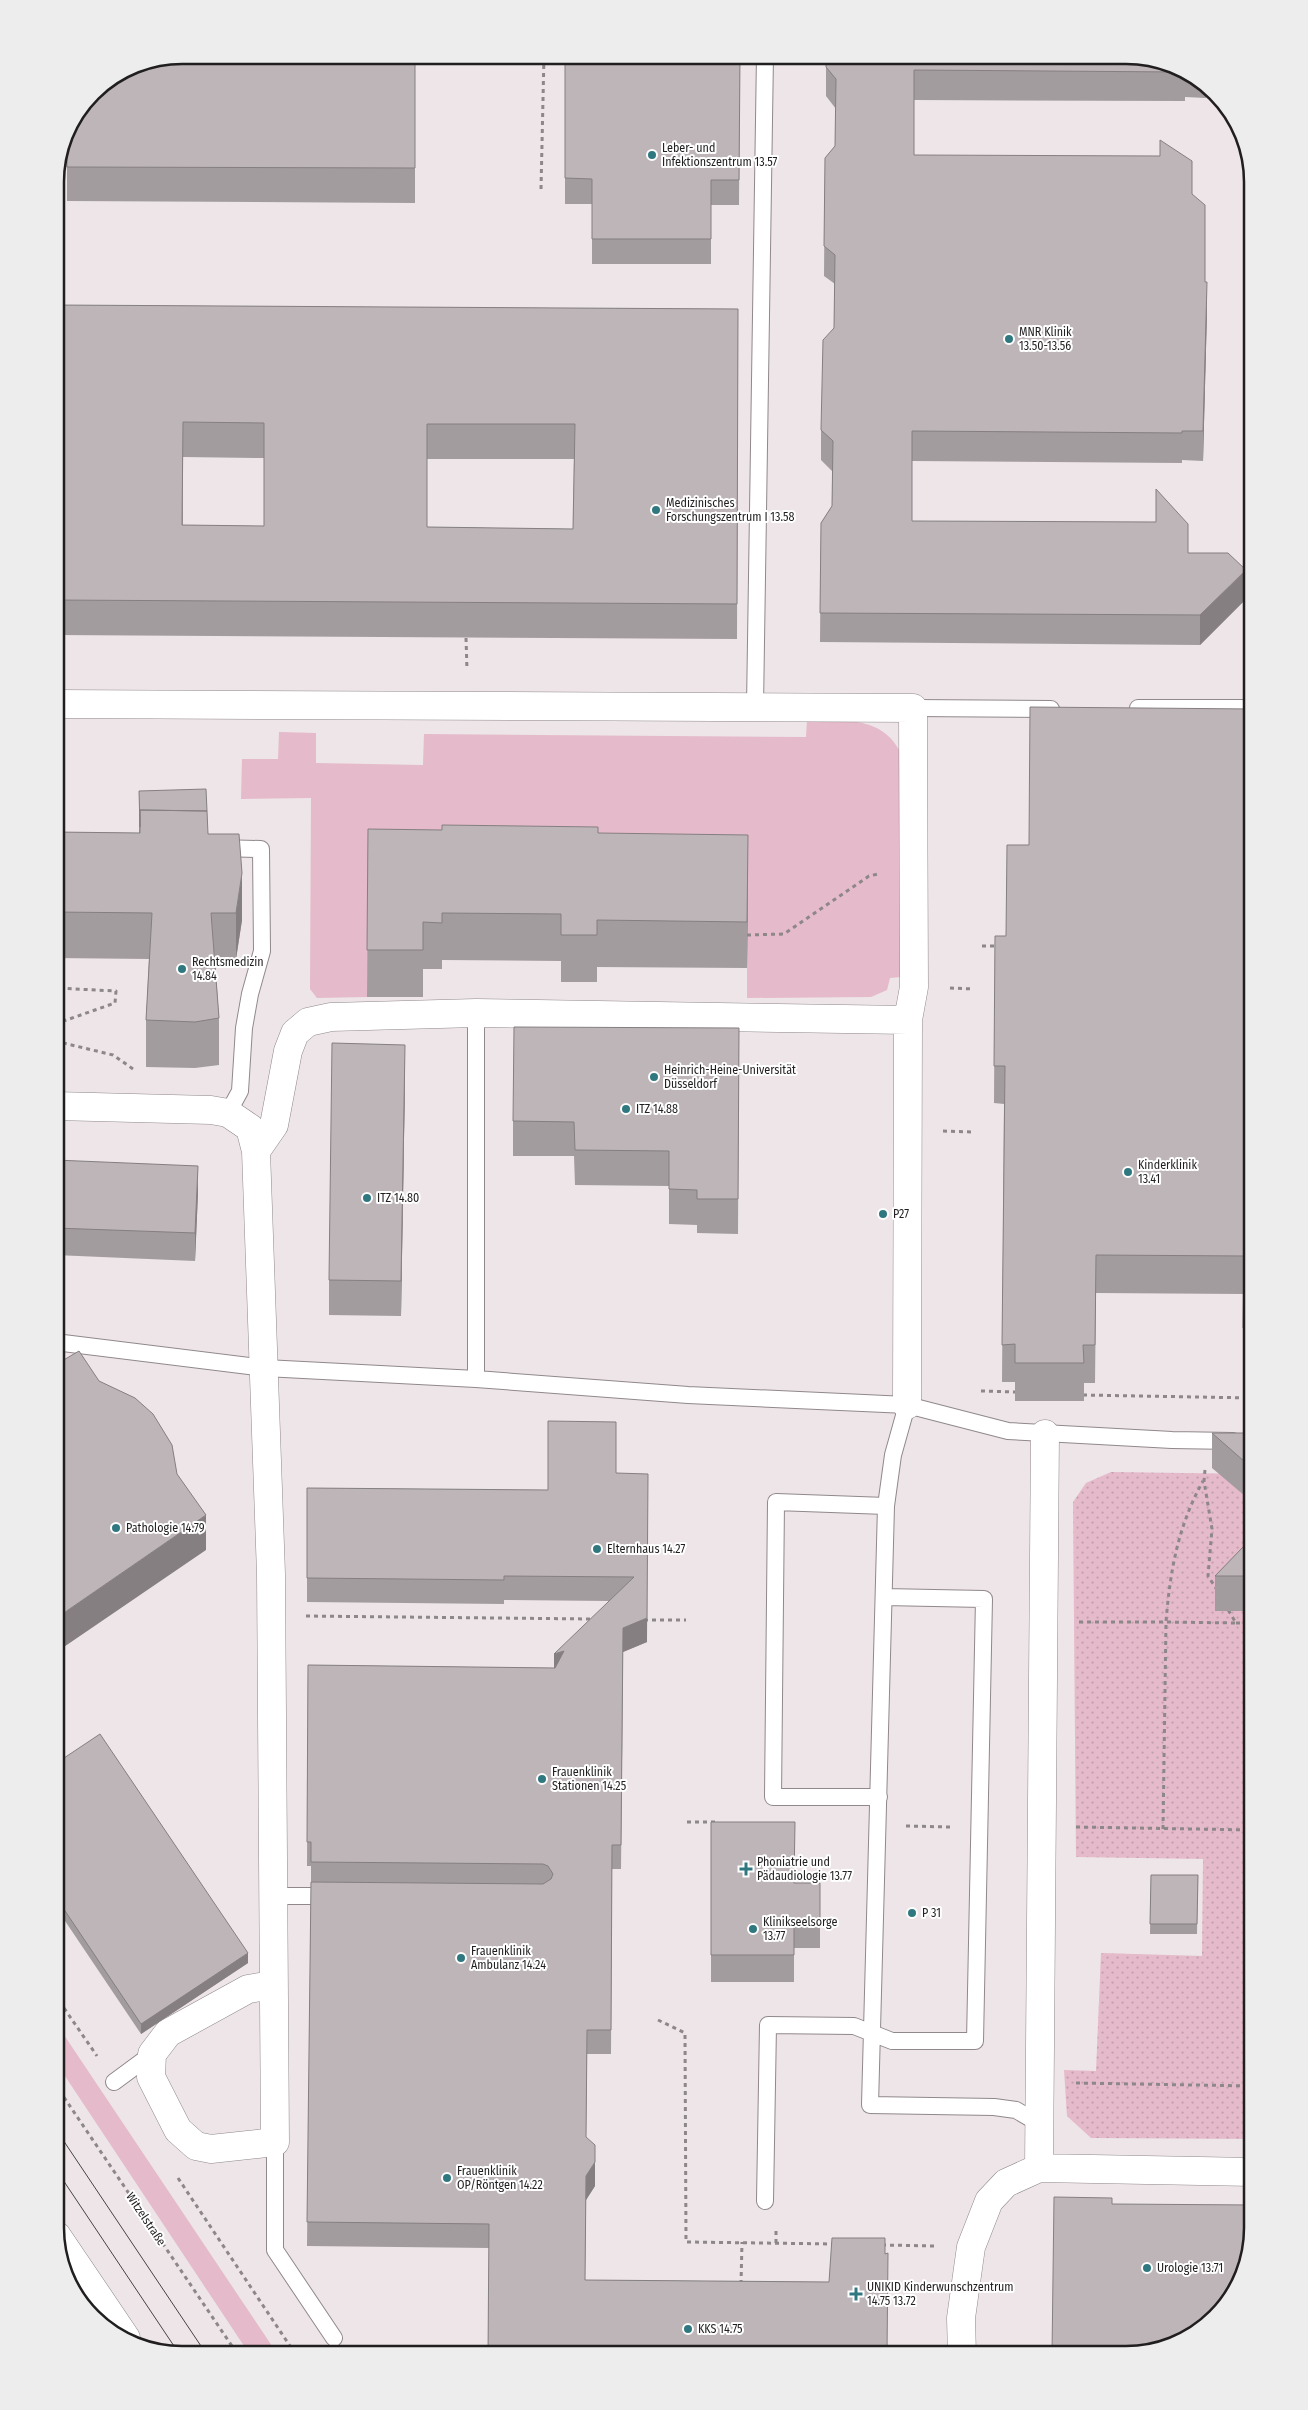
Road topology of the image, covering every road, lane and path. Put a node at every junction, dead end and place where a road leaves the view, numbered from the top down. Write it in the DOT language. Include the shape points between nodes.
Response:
graph roads {
  1 [pos="544,64"];
  2 [pos="765,64"];
  3 [pos="541,189"];
  4 [pos="64,704"];
  5 [pos="755,707"];
  6 [pos="913,708"];
  7 [pos="1118,708"];
  8 [pos="1244,708"];
  9 [pos="1069,709"];
  10 [pos="203,848"];
  11 [pos="914,870"];
  12 [pos="747,935"];
  13 [pos="982,946"];
  14 [pos="1001,946"];
  15 [pos="64,988"];
  16 [pos="476,1013"];
  17 [pos="908,1020"];
  18 [pos="64,1021"];
  19 [pos="64,1043"];
  20 [pos="64,1106"];
  21 [pos="157,1109"];
  22 [pos="228,1113"];
  23 [pos="256,1151"];
  24 [pos="64,1343"];
  25 [pos="265,1368"];
  26 [pos="476,1379"];
  27 [pos="977,1391"];
  28 [pos="1015,1392"];
  29 [pos="1083,1395"];
  30 [pos="1244,1398"];
  31 [pos="907,1405"];
  32 [pos="1046,1434"];
  33 [pos="1207,1440"];
  34 [pos="1244,1441"];
  35 [pos="1204,1481"];
  36 [pos="886,1506"];
  37 [pos="1218,1592"];
  38 [pos="884,1597"];
  39 [pos="1222,1600"];
  40 [pos="270,1616"];
  41 [pos="597,1619"];
  42 [pos="636,1620"];
  43 [pos="686,1620"];
  44 [pos="1086,1622"];
  45 [pos="1166,1622"];
  46 [pos="1236,1623"];
  47 [pos="1244,1623"];
  48 [pos="879,1797"];
  49 [pos="1042,1827"];
  50 [pos="1163,1829"];
  51 [pos="1244,1830"];
  52 [pos="273,1896"];
  53 [pos="350,1896"];
  54 [pos="273,1985"];
  55 [pos="872,2033"];
  56 [pos="152,2054"];
  57 [pos="114,2082"];
  58 [pos="1040,2083"];
  59 [pos="1244,2086"];
  60 [pos="64,2097"];
  61 [pos="1040,2124"];
  62 [pos="275,2142"];
  63 [pos="1039,2168"];
  64 [pos="1244,2172"];
  65 [pos="765,2201"];
  66 [pos="742,2242"];
  67 [pos="66,2250"];
  68 [pos="741,2287"];
  69 [pos="119,2328"];
  70 [pos="334,2338"];
  71 [pos="232,2346"];
  72 [pos="962,2346"];
  1 -- 3 [label="path"];
  2 -- 5 [label="lane"];
  4 -- 5 [label="street"];
  5 -- 6 [label="street"];
  6 -- 9 [label="lane"];
  6 -- 11 [label="street"];
  7 -- 8 [label="lane"];
  10 -- 22 [label="lane" via="262,849 262,951 244,1028 240,1091"];
  11 -- 12 [label="path" via="869,876 784,934"];
  11 -- 17 [label="street" via="914,987"];
  13 -- 14 [label="path"];
  15 -- 18 [label="path" via="116,991 115,1004"];
  16 -- 17 [label="street"];
  16 -- 23 [label="street" via="332,1017 308,1022 295,1033 288,1051 274,1125"];
  16 -- 26 [label="lane"];
  17 -- 31 [label="street"];
  19 -- 21 [label="path" via="114,1055 150,1081"];
  20 -- 21 [label="street"];
  21 -- 22 [label="street"];
  22 -- 23 [label="street" via="250,1128"];
  23 -- 25 [label="street"];
  24 -- 25 [label="lane"];
  25 -- 26 [label="lane"];
  25 -- 40 [label="street"];
  26 -- 31 [label="lane" via="688,1395"];
  27 -- 28 [label="path"];
  29 -- 30 [label="path"];
  31 -- 32 [label="lane" via="1008,1431"];
  31 -- 36 [label="lane" via="893,1455"];
  32 -- 33 [label="lane"];
  32 -- 49 [label="street"];
  33 -- 34 [label="lane"];
  33 -- 35 [label="path"];
  35 -- 37 [label="path" via="1212,1529 1208,1576"];
  35 -- 45 [label="path" via="1188,1507 1174,1555"];
  36 -- 38 [label="lane"];
  36 -- 48 [label="lane" via="776,1502 773,1796"];
  38 -- 48 [label="lane"];
  38 -- 55 [label="lane" via="984,1599 975,2041 892,2041"];
  39 -- 46 [label="path"];
  40 -- 41 [label="path"];
  40 -- 52 [label="street"];
  42 -- 43 [label="path"];
  44 -- 45 [label="path"];
  45 -- 46 [label="path"];
  45 -- 50 [label="path"];
  46 -- 47 [label="path"];
  48 -- 55 [label="lane"];
  49 -- 50 [label="path"];
  49 -- 58 [label="street"];
  50 -- 51 [label="path"];
  52 -- 53 [label="lane"];
  52 -- 54 [label="street"];
  54 -- 56 [label="street" via="248,1989 168,2033"];
  54 -- 62 [label="street"];
  55 -- 61 [label="lane" via="870,2105 994,2107 1016,2110"];
  55 -- 65 [label="lane" via="854,2026 768,2025"];
  56 -- 57 [label="lane"];
  56 -- 62 [label="street" via="151,2077 178,2130 196,2146 211,2149"];
  58 -- 59 [label="path"];
  58 -- 61 [label="street"];
  60 -- 71 [label="path, Witzelstraße"];
  61 -- 63 [label="street"];
  62 -- 70 [label="lane" via="276,2250"];
  63 -- 64 [label="street"];
  63 -- 72 [label="street" via="1006,2183 989,2201 971,2247 961,2318"];
  66 -- 68 [label="path"];
  67 -- 69 [label="street"];
}
